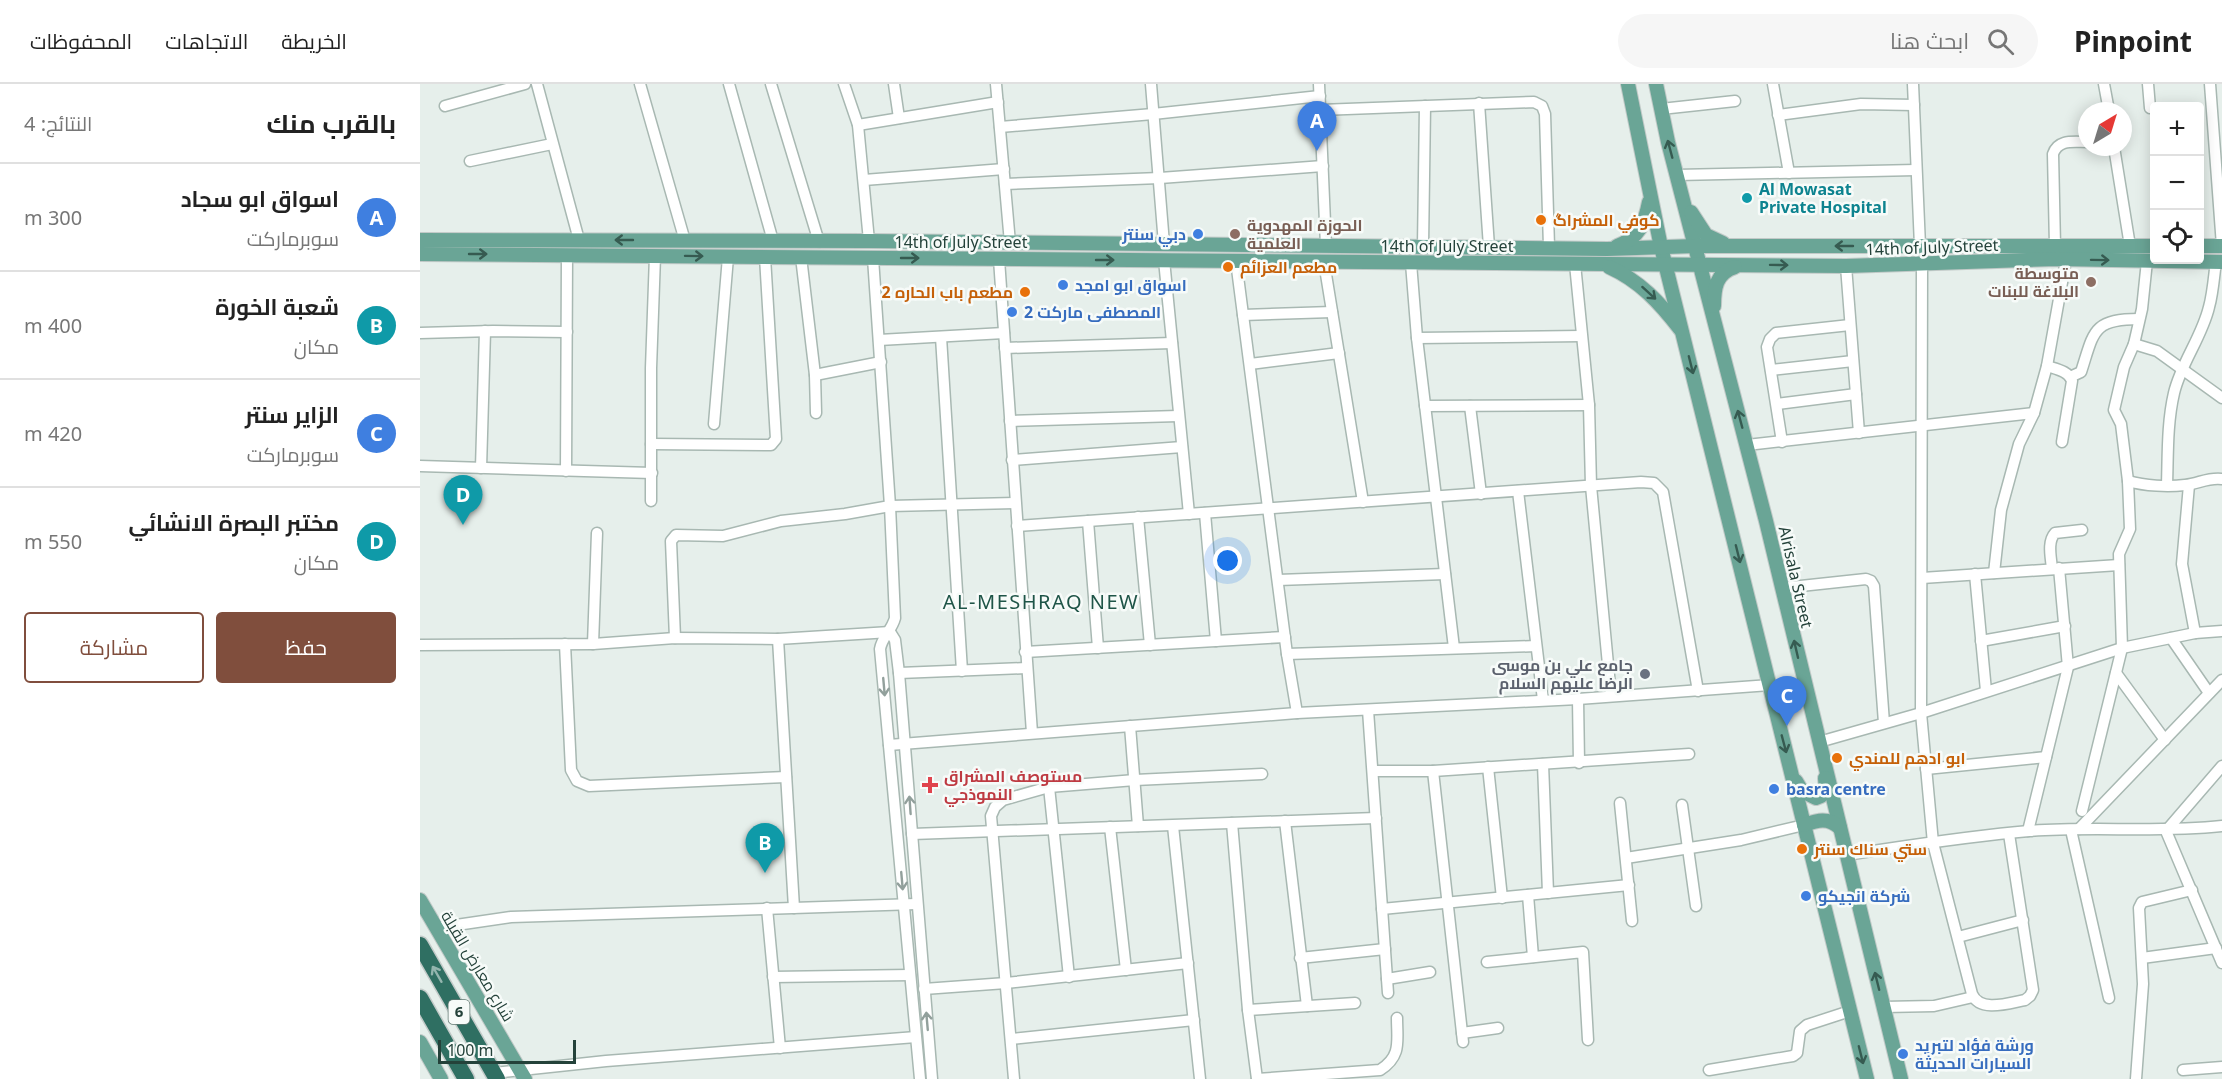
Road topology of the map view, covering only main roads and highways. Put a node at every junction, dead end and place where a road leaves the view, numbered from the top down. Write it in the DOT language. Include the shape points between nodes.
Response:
graph roads {
  1 [pos="1628,84"];
  2 [pos="1656,84"];
  3 [pos="1681,189"];
  4 [pos="1650,194"];
  5 [pos="420,240"];
  6 [pos="1695,246"];
  7 [pos="2150,246"];
  8 [pos="2204,246"];
  9 [pos="2222,246"];
  10 [pos="1661,247"];
  11 [pos="1758,247"];
  12 [pos="1606,249"];
  13 [pos="420,254"];
  14 [pos="2219,261"];
  15 [pos="1605,265"];
  16 [pos="1666,265"];
  17 [pos="1742,265"];
  18 [pos="1700,266"];
  19 [pos="1714,321"];
  20 [pos="1683,333"];
  21 [pos="1824,767"];
  22 [pos="1792,774"];
  23 [pos="1804,825"];
  24 [pos="1840,828"];
  25 [pos="420,900"];
  26 [pos="420,945"];
  27 [pos="420,998"];
  28 [pos="420,1042"];
  29 [pos="523,1075"];
  30 [pos="496,1076"];
  31 [pos="441,1079"];
  32 [pos="466,1079"];
  33 [pos="1867,1079"];
  34 [pos="1901,1079"];
  1 -- 4 [label="main road"];
  3 -- 2 [label="main road, Alrisala Street, one-way"];
  3 -- 6 [label="main road, Alrisala Street"];
  3 -- 11 [label="main road" via="1706,236 1724,243"];
  4 -- 10 [label="main road"];
  4 -- 12 [label="main road" via="1639,232 1628,242"];
  12 -- 5 [label="main road, 14th of July Street, one-way"];
  6 -- 10 [label="main road, 14th of July Street"];
  6 -- 11 [label="main road, 14th of July Street"];
  6 -- 18 [label="main road, Alrisala Street"];
  7 -- 11 [label="main road, 14th of July Street, one-way"];
  8 -- 9 [label="main road"];
  10 -- 12 [label="main road, 14th of July Street"];
  10 -- 16 [label="main road"];
  13 -- 15 [label="main road, 14th of July Street, one-way"];
  17 -- 14 [label="main road, 14th of July Street, one-way"];
  15 -- 16 [label="main road, 14th of July Street"];
  15 -- 20 [label="main road, one-way" via="1643,287"];
  16 -- 18 [label="main road, 14th of July Street"];
  16 -- 20 [label="main road"];
  17 -- 18 [label="main road, 14th of July Street"];
  17 -- 19 [label="main road" via="1728,269 1718,279"];
  18 -- 19 [label="main road, Alrisala Street"];
  21 -- 19 [label="main road, Alrisala Street, one-way"];
  20 -- 22 [label="main road, one-way"];
  21 -- 22 [label="main road" via="1826,789 1816,798 1802,791"];
  21 -- 24 [label="main road, Alrisala Street"];
  22 -- 23 [label="main road"];
  23 -- 24 [label="main road" via="1828,820"];
  23 -- 33 [label="main road, one-way"];
  34 -- 24 [label="main road, Alrisala Street, one-way"];
  25 -- 29 [label="main road, شارع معارض القبلة"];
  30 -- 26 [label="highway, 6, one-way"];
  27 -- 32 [label="highway, 6"];
  28 -- 31 [label="main road"];
}
